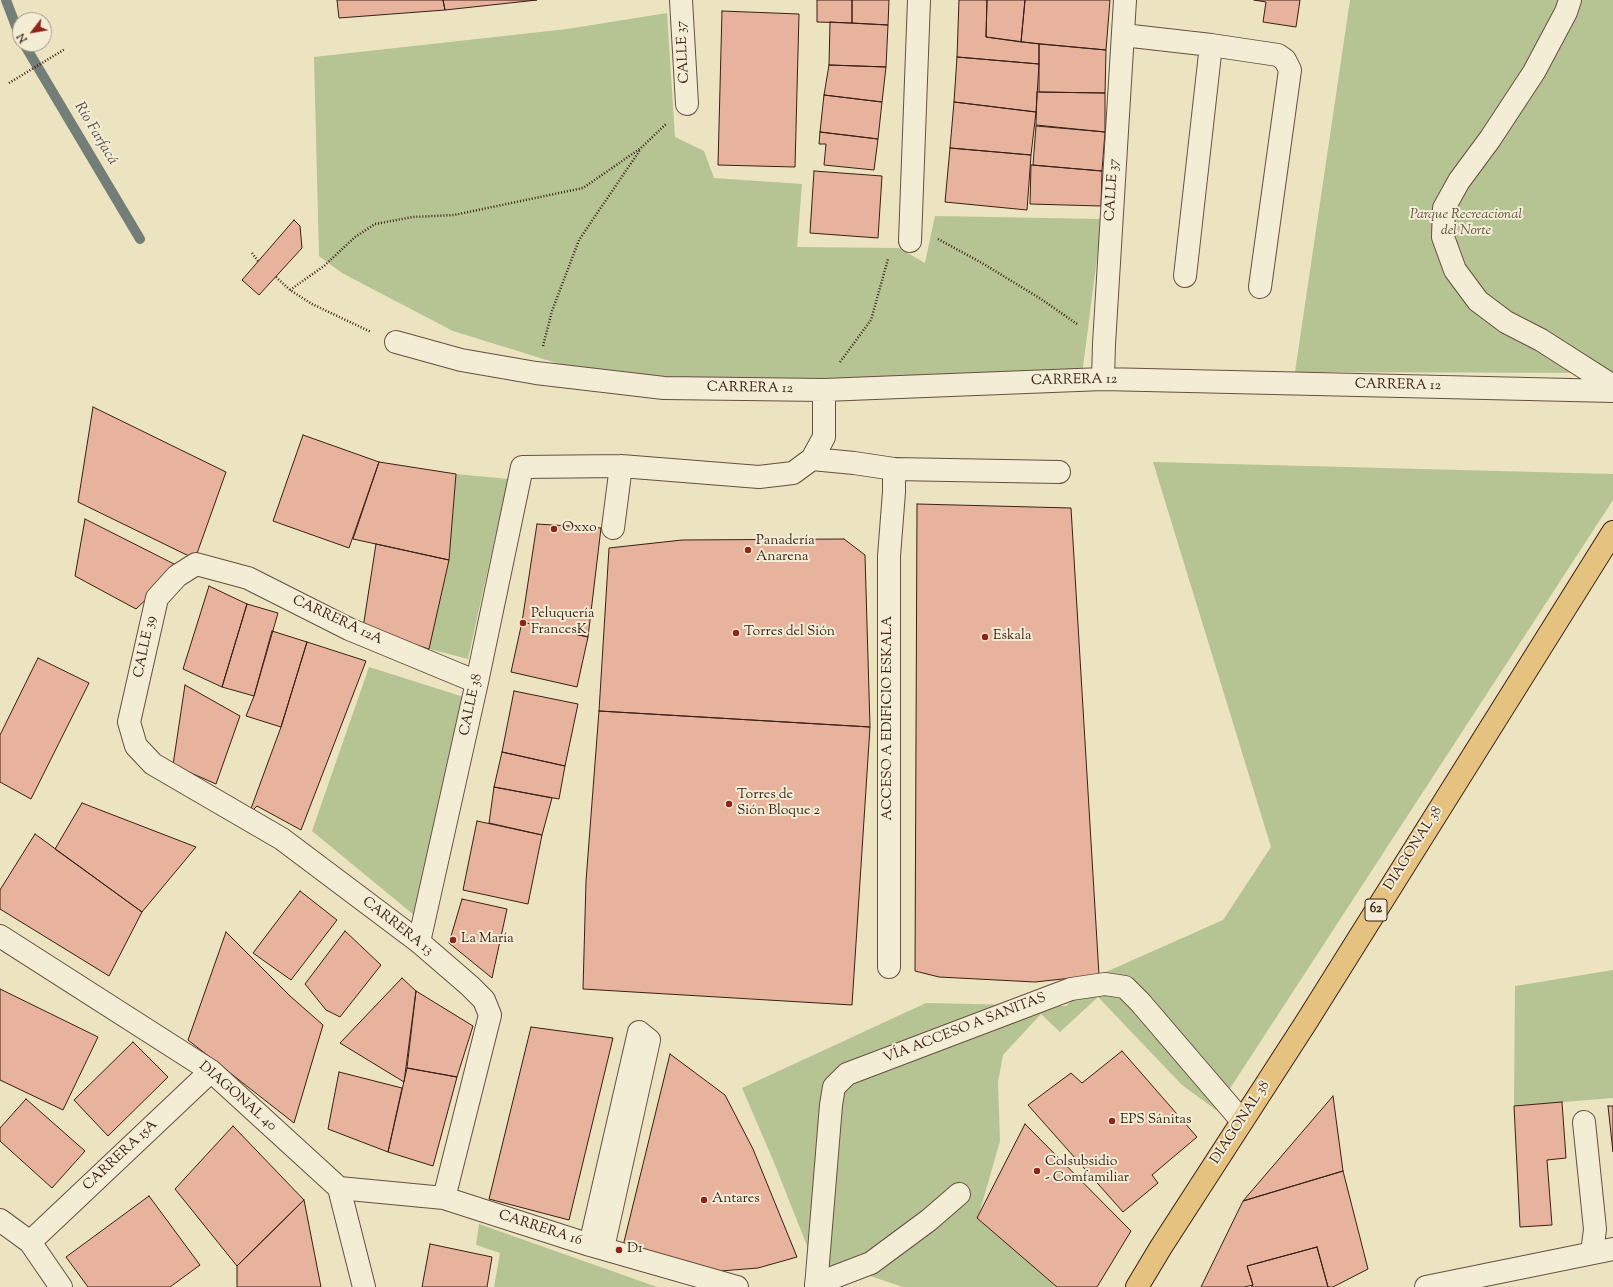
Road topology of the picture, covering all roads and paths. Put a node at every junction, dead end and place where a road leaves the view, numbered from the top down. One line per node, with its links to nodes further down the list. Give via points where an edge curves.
1 (681, 0): 9 (street, CALLE 37)
2 (919, 0): 11 (street)
3 (1125, 0): 5 (street, CALLE 37)
4 (1570, 0): 22 (street, via 1534,72 1490,140 1459,181 1444,208 1443,237 1454,270 1478,301 1506,322 1541,340)
5 (1123, 35): 6 (street); 19 (street, CALLE 37)
6 (1211, 45): 14 (street); 16 (street, via 1278,55 1285,60 1290,70)
7 (65, 50): 8 (path)
8 (9, 83)
9 (687, 104): 10 (path)
10 (641, 148): 17 (path, via 583,188 454,215 413,217 375,224); 20 (path, via 579,240 552,311)
11 (910, 233): 19 (path, via 982,263 1041,299); 24 (path, via 893,238 871,320 833,371)
12 (252, 253): 13 (path)
13 (258, 261)
14 (1185, 276)
15 (276, 277): 17 (path)
16 (1260, 287)
17 (290, 290): 18 (path, via 338,318)
18 (396, 342): 20 (street, CARRERA 12, via 461,360)
19 (1104, 344): 21 (street, CALLE 37)
20 (536, 373): 24 (street, CARRERA 12, via 664,388)
21 (1103, 379): 23 (street, CARRERA 12); 24 (street, CARRERA 12)
22 (1613, 386)
23 (1613, 391)
24 (824, 396): 25 (street, via 824,437)
25 (812, 459): 26 (street, via 793,473 759,477); 27 (street)
26 (621, 466): 29 (street); 32 (street, CALLE 38, via 522,467)
27 (894, 469): 28 (street); 36 (street, ACCESO A EDIFICIO ESKALA, via 889,556)
28 (1059, 472)
29 (613, 528)
30 (1613, 532): 38 (main road, DIAGONAL 38 / 62)
31 (196, 564): 32 (street, CARRERA 12A, via 248,578 349,628); 33 (street, CALLE 39, via 177,576 157,598 129,722)
32 (477, 682): 35 (street, CALLE 38)
33 (136, 746): 35 (street, CARRERA 13, via 153,764 282,839)
34 (0, 936): 37 (street, DIAGONAL 40)
35 (419, 942): 42 (street, CARRERA 13, via 484,1000 490,1015)
36 (890, 967)
37 (211, 1071): 40 (street, DIAGONAL 40); 44 (street, CARRERA 15A)
38 (1242, 1121): 46 (main road, DIAGONAL 38 / 62); 48 (street, VÍA ACCESO A SANITAS, via 1125,988 1105,984 1071,989 847,1074 834,1087 831,1105)
39 (1584, 1122): 47 (street, via 1595,1229)
40 (339, 1188): 42 (street, CARRERA 16); 50 (street)
41 (959, 1194): 48 (street, via 871,1263)
42 (444, 1198): 45 (street, CARRERA 16)
43 (0, 1220): 44 (street)
44 (30, 1242): 49 (street)
45 (596, 1247): 45 (street, via 639,1032 650,1040); 51 (street, CARRERA 16)
46 (1161, 1247): 52 (main road, DIAGONAL 38 / 62); 53 (main road)
47 (1603, 1251): 54 (street)
48 (816, 1286)
49 (61, 1287)
50 (364, 1287)
51 (737, 1287)
52 (1137, 1287)
53 (1154, 1287)
54 (1426, 1287)

